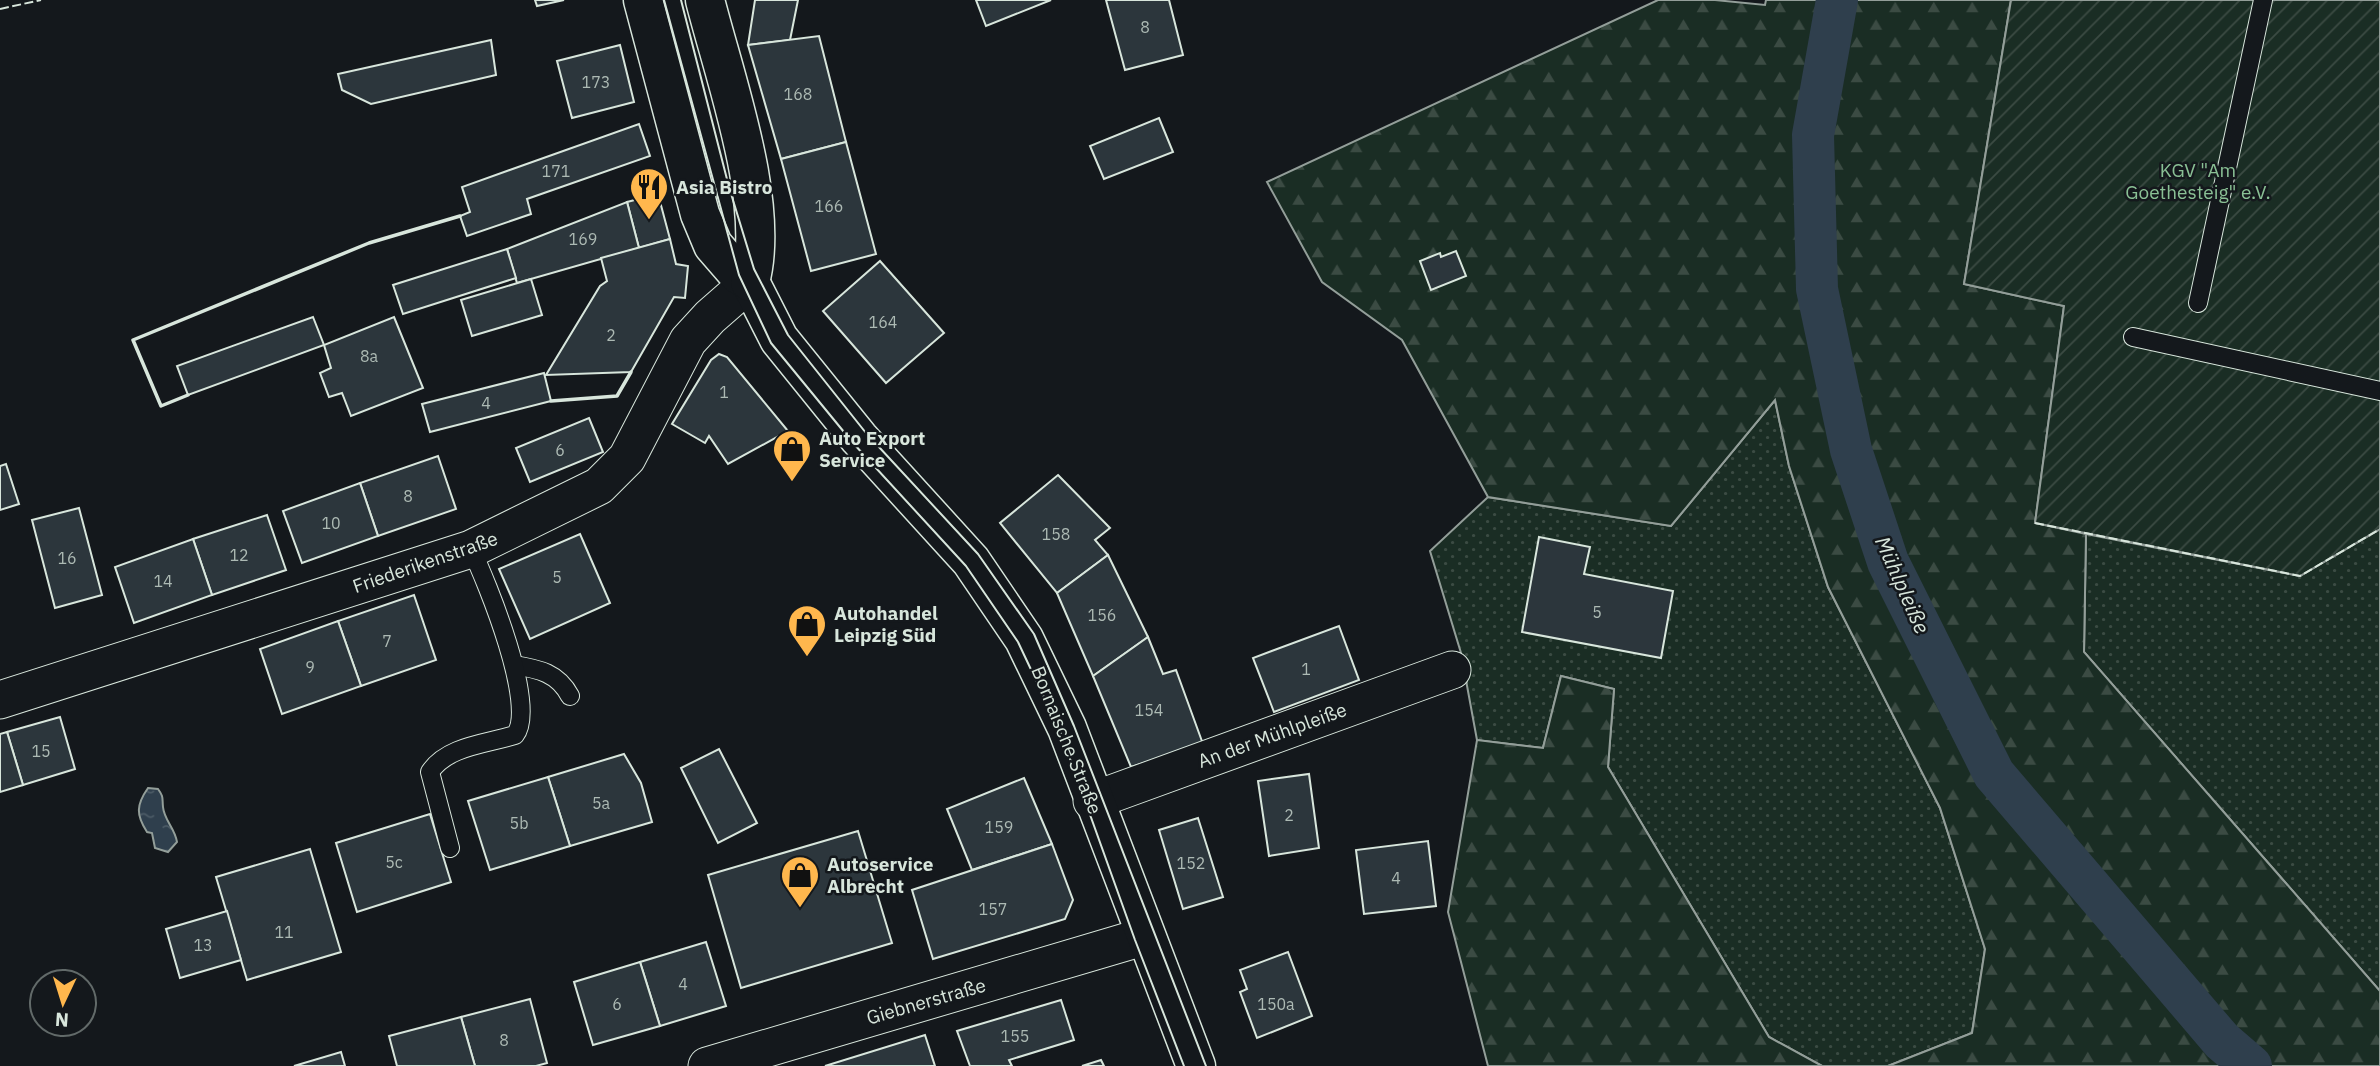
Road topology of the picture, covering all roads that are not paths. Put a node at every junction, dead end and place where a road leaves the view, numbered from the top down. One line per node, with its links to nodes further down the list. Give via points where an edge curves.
1 (643, 0): 4 (main road, Bornaische Straße, via 700,214 713,245 738,275)
2 (705, 0): 4 (main road, via 751,184 757,228)
3 (2263, 0): 5 (lane)
4 (750, 282): 8 (street, Friederikenstraße, via 688,341 627,458 599,486); 13 (main road, Bornaische Straße, via 779,339 859,438 971,561 1024,639 1067,729)
5 (2197, 303)
6 (2133, 337): 7 (lane)
7 (2380, 391)
8 (471, 549): 9 (lane); 12 (street, Friederikenstraße)
9 (514, 665): 11 (lane, via 545,670 564,684); 14 (lane, via 520,728 514,735 447,755 437,760 430,772)
10 (1452, 670): 13 (street, An der Mühlpleiße)
11 (570, 696)
12 (0, 700)
13 (1092, 801): 15 (main road, Bornaische Straße)
14 (450, 848)
15 (1146, 936): 16 (street, Giebnerstraße); 17 (main road, Bornaische Straße)
16 (707, 1066)
17 (1196, 1066)

